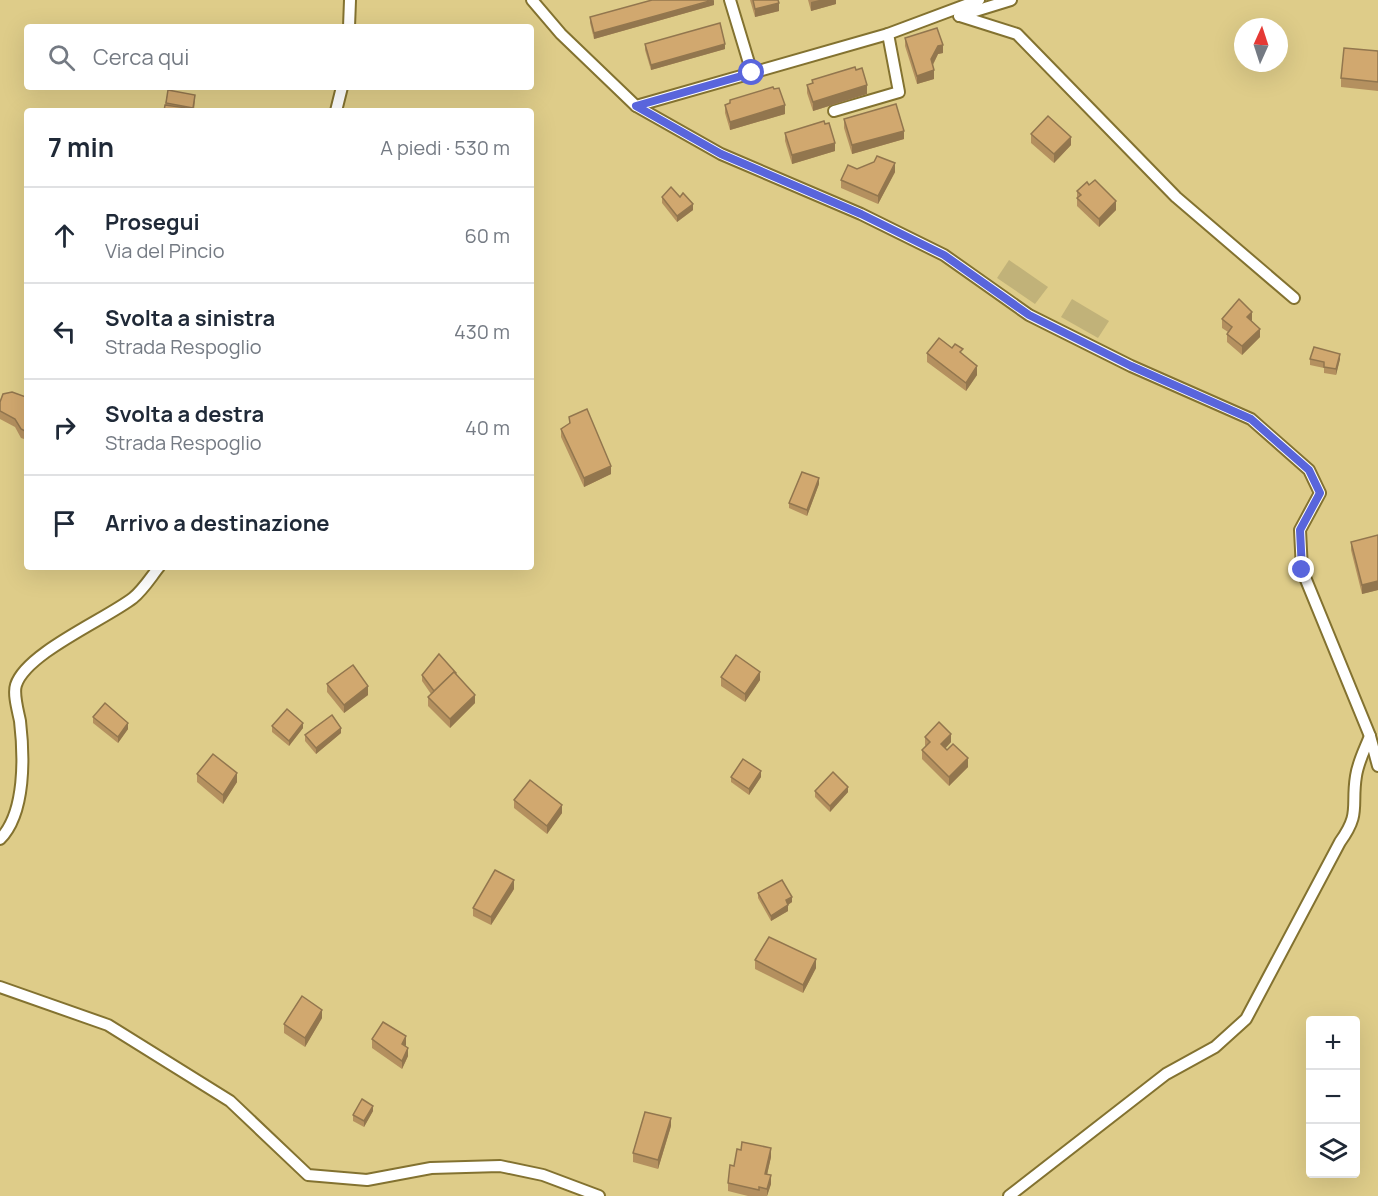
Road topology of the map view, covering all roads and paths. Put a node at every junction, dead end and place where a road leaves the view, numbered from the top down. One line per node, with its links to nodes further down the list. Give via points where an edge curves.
1 (350, 0): 7 (street)
2 (532, 0): 12 (street, via 561,34)
3 (730, 0): 10 (street)
4 (979, 0): 8 (street)
5 (1011, 0): 6 (street)
6 (960, 16): 8 (street); 15 (street, via 1017,34 1176,197)
7 (349, 24)
8 (915, 26): 9 (street)
9 (888, 34): 10 (street); 14 (street, via 899,92)
10 (752, 73): 12 (street)
11 (341, 90): 13 (street)
12 (636, 106): 17 (street, via 721,154 861,214 944,255 1029,315 1251,419 1309,470 1320,493 1300,530 1302,570)
13 (337, 108)
14 (834, 111)
15 (1294, 298)
16 (156, 570): 19 (street, via 134,597 65,639 23,671 15,686 25,759 18,800 7,832)
17 (1370, 736): 18 (street); 22 (street, via 1356,772 1352,826 1246,1019 1215,1047 1166,1074)
18 (1378, 766)
19 (0, 839)
20 (0, 987): 21 (street, via 108,1025 230,1101 308,1175 367,1180 431,1168 500,1166 543,1175)
21 (600, 1196)
22 (1009, 1196)

